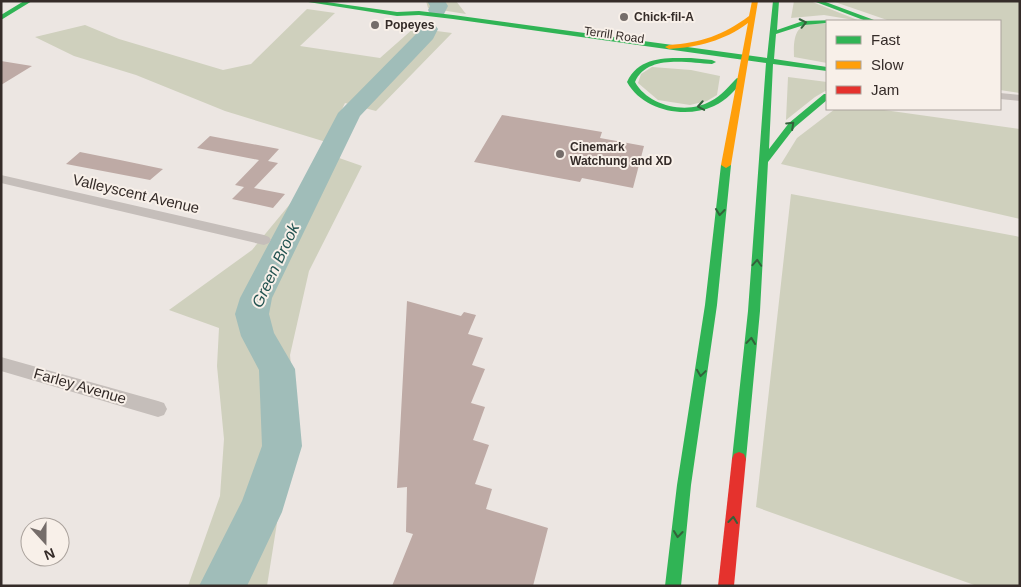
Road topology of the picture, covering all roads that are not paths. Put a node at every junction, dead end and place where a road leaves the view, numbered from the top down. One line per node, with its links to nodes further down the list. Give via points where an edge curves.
1 (29, 1): 7 (main road)
2 (305, 1): 9 (main road, Terrill Road)
3 (755, 1): 6 (main road)
4 (776, 1): 11 (main road)
5 (818, 1): 8 (main road)
6 (752, 17): 12 (main road, via 722,38 692,46); 14 (main road)
7 (1, 18)
8 (869, 20)
9 (452, 21): 12 (main road, Terrill Road); 13 (main road, Terrill Road)
10 (826, 21): 11 (main road, one-way to 10, via 812,21)
11 (773, 33): 15 (main road)
12 (669, 47): 14 (main road, Terrill Road)
13 (712, 62): 14 (main road, Terrill Road); 18 (main road, one-way to 13, via 714,103 702,108 668,106 651,101 639,95 630,80 635,71 648,63)
14 (744, 62): 15 (main road, Terrill Road); 18 (main road)
15 (769, 66): 16 (main road, Terrill Road); 17 (main road, Terrill Road); 22 (main road)
16 (826, 69)
17 (826, 77)
18 (740, 80): 27 (main road, one-way to 27, via 726,164 711,305)
19 (1001, 96): 21 (street)
20 (826, 97): 22 (main road, one-way to 20, via 785,131)
21 (1020, 98)
22 (764, 163): 28 (main road, one-way to 22, via 754,311)
23 (1, 180): 24 (street, Valleyscent Avenue)
24 (264, 240)
25 (1, 364): 26 (street, Farley Avenue)
26 (158, 409)
27 (672, 586)
28 (726, 586)

